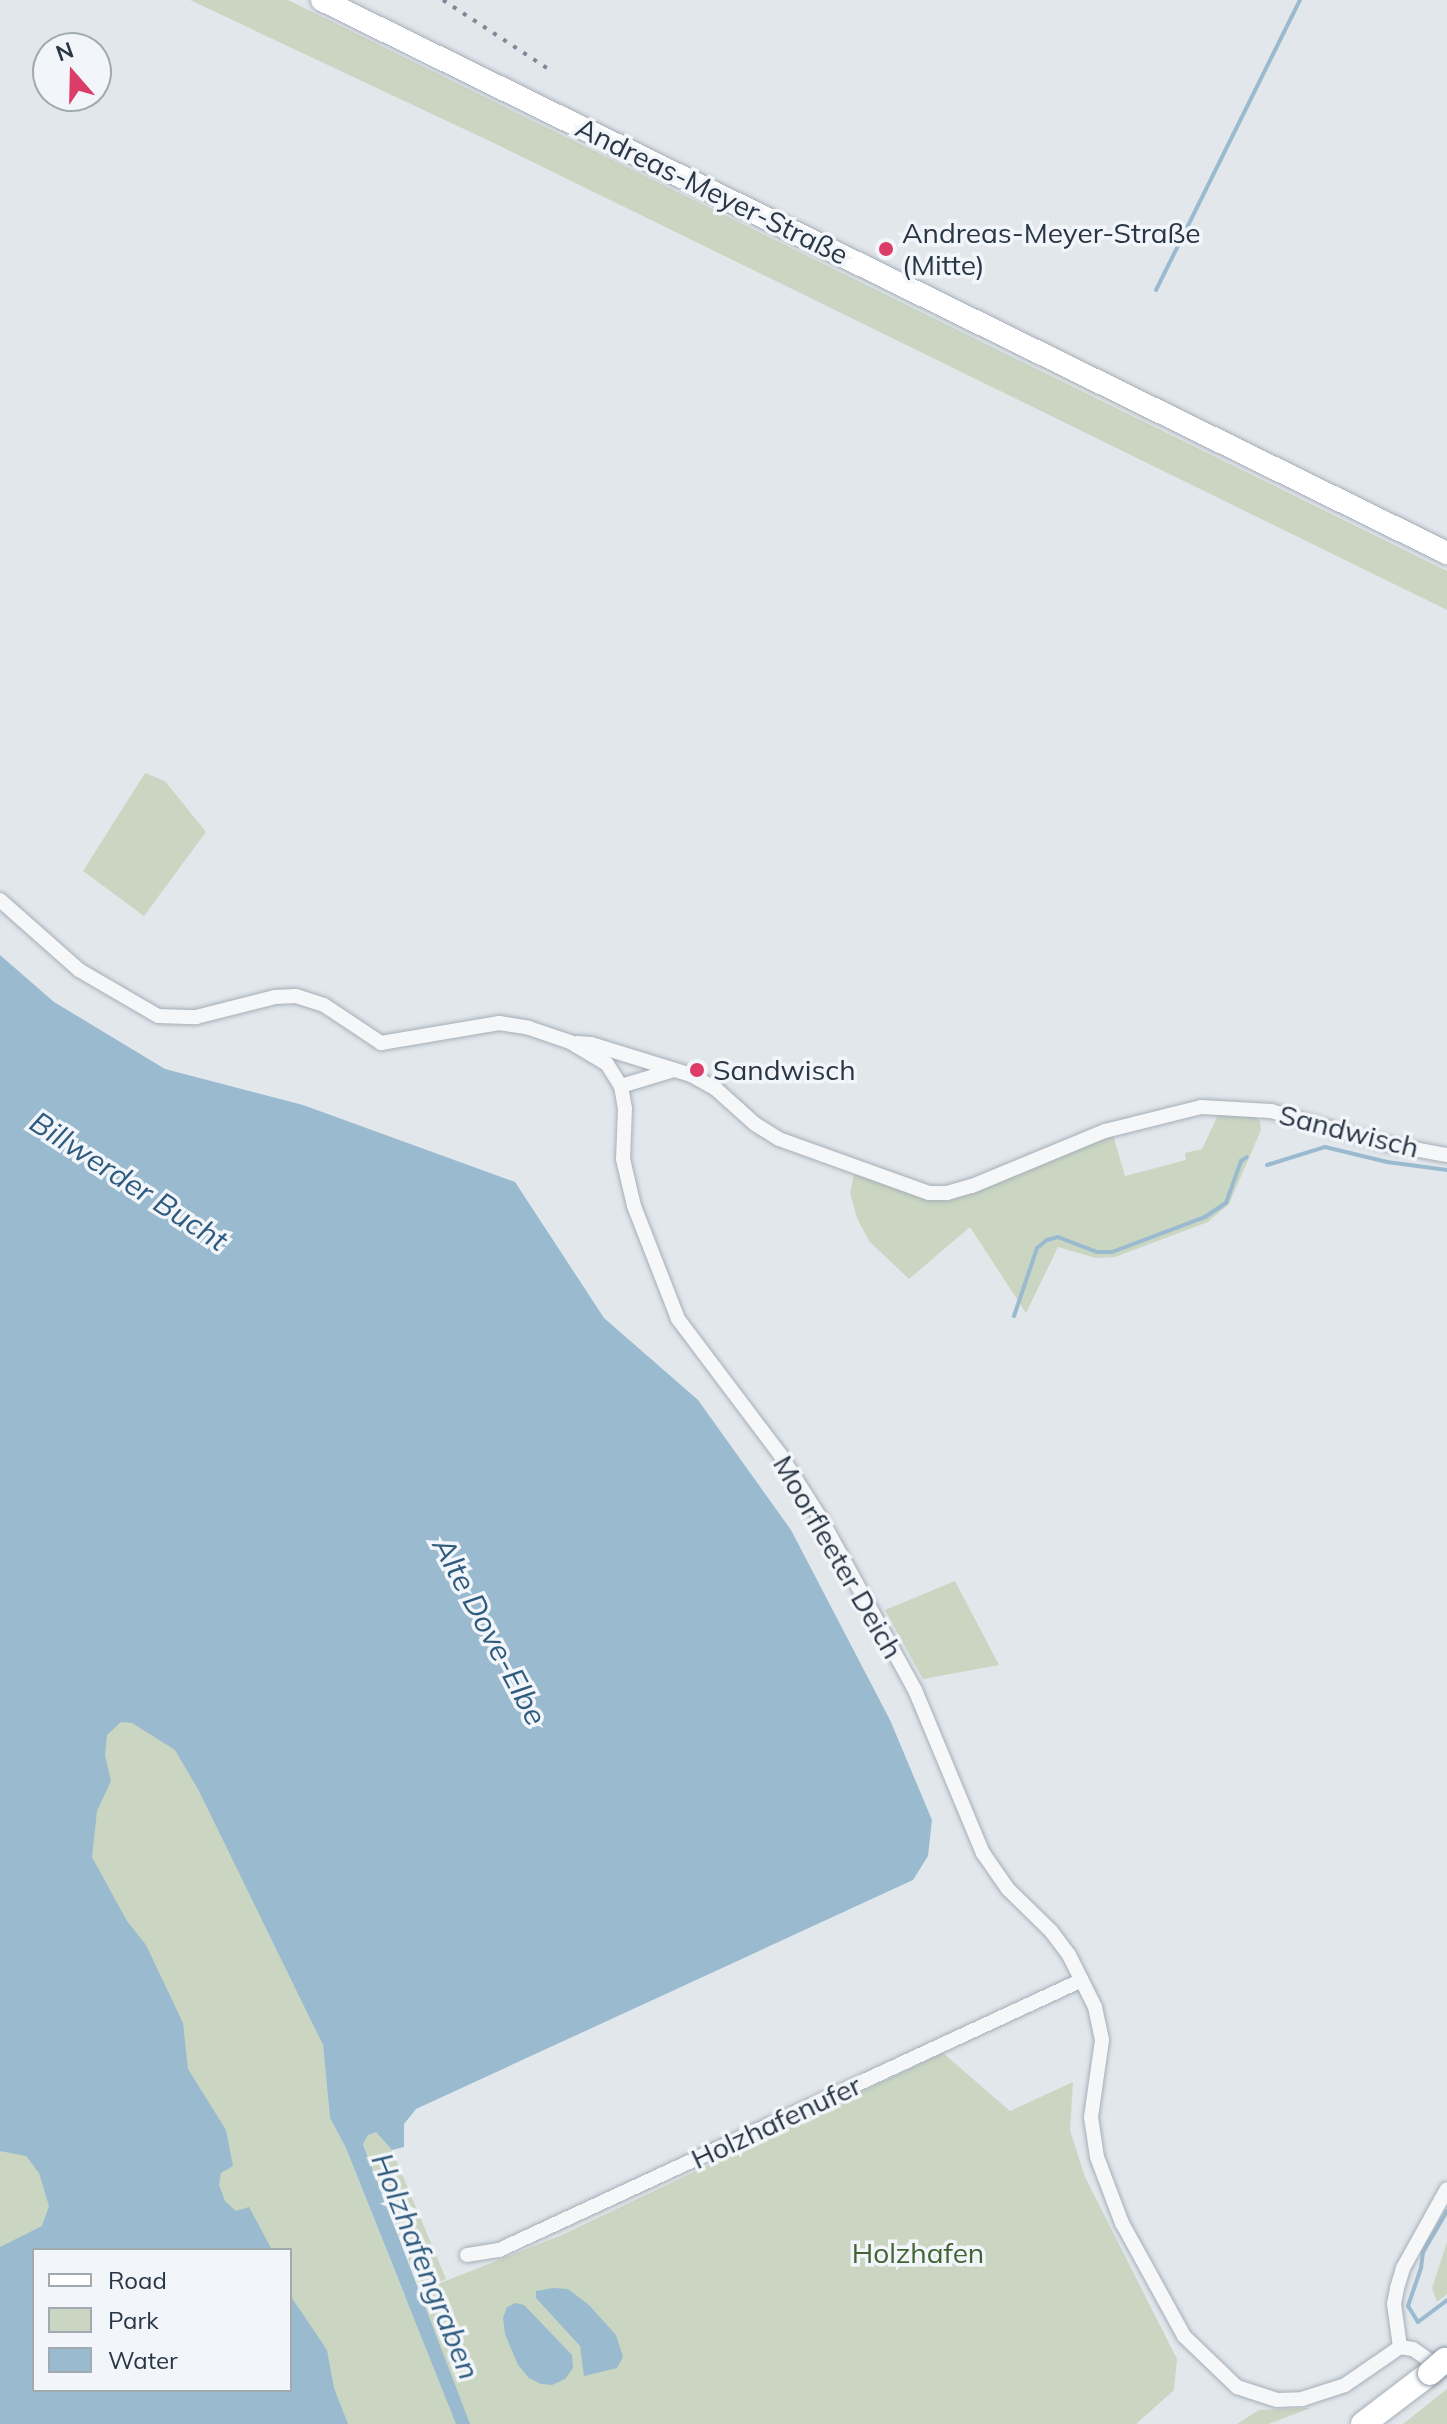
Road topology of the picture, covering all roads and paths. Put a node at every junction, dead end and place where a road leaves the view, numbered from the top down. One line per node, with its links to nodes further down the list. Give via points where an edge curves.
1 (322, 0): 2 (main road, Andreas-Meyer-Straße)
2 (1447, 553)
3 (0, 900): 4 (street, via 79,970 158,1016 196,1017 296,996 324,1005 381,1043 499,1023)
4 (570, 1042): 5 (street, Sandwisch); 6 (street, via 607,1064)
5 (675, 1070): 6 (street); 7 (street, Sandwisch, via 716,1089 779,1139 929,1193 972,1186 1105,1131 1201,1107 1271,1111 1382,1143)
6 (621, 1086): 8 (street, Moorfleeter Deich, via 626,1179 678,1319 779,1453 821,1519 915,1690 983,1853 1008,1889 1051,1931)
7 (1447, 1155)
8 (1082, 1980): 10 (street, Holzhafenufer, via 499,2250); 11 (street, Moorfleeter Deich, via 1102,2040 1091,2117 1097,2157 1122,2223 1184,2336 1237,2387 1277,2400 1302,2399 1345,2385)
9 (1447, 2189): 11 (street, via 1397,2288)
10 (467, 2255)
11 (1400, 2347): 12 (street)
12 (1442, 2366): 13 (highway)
13 (1363, 2424)

